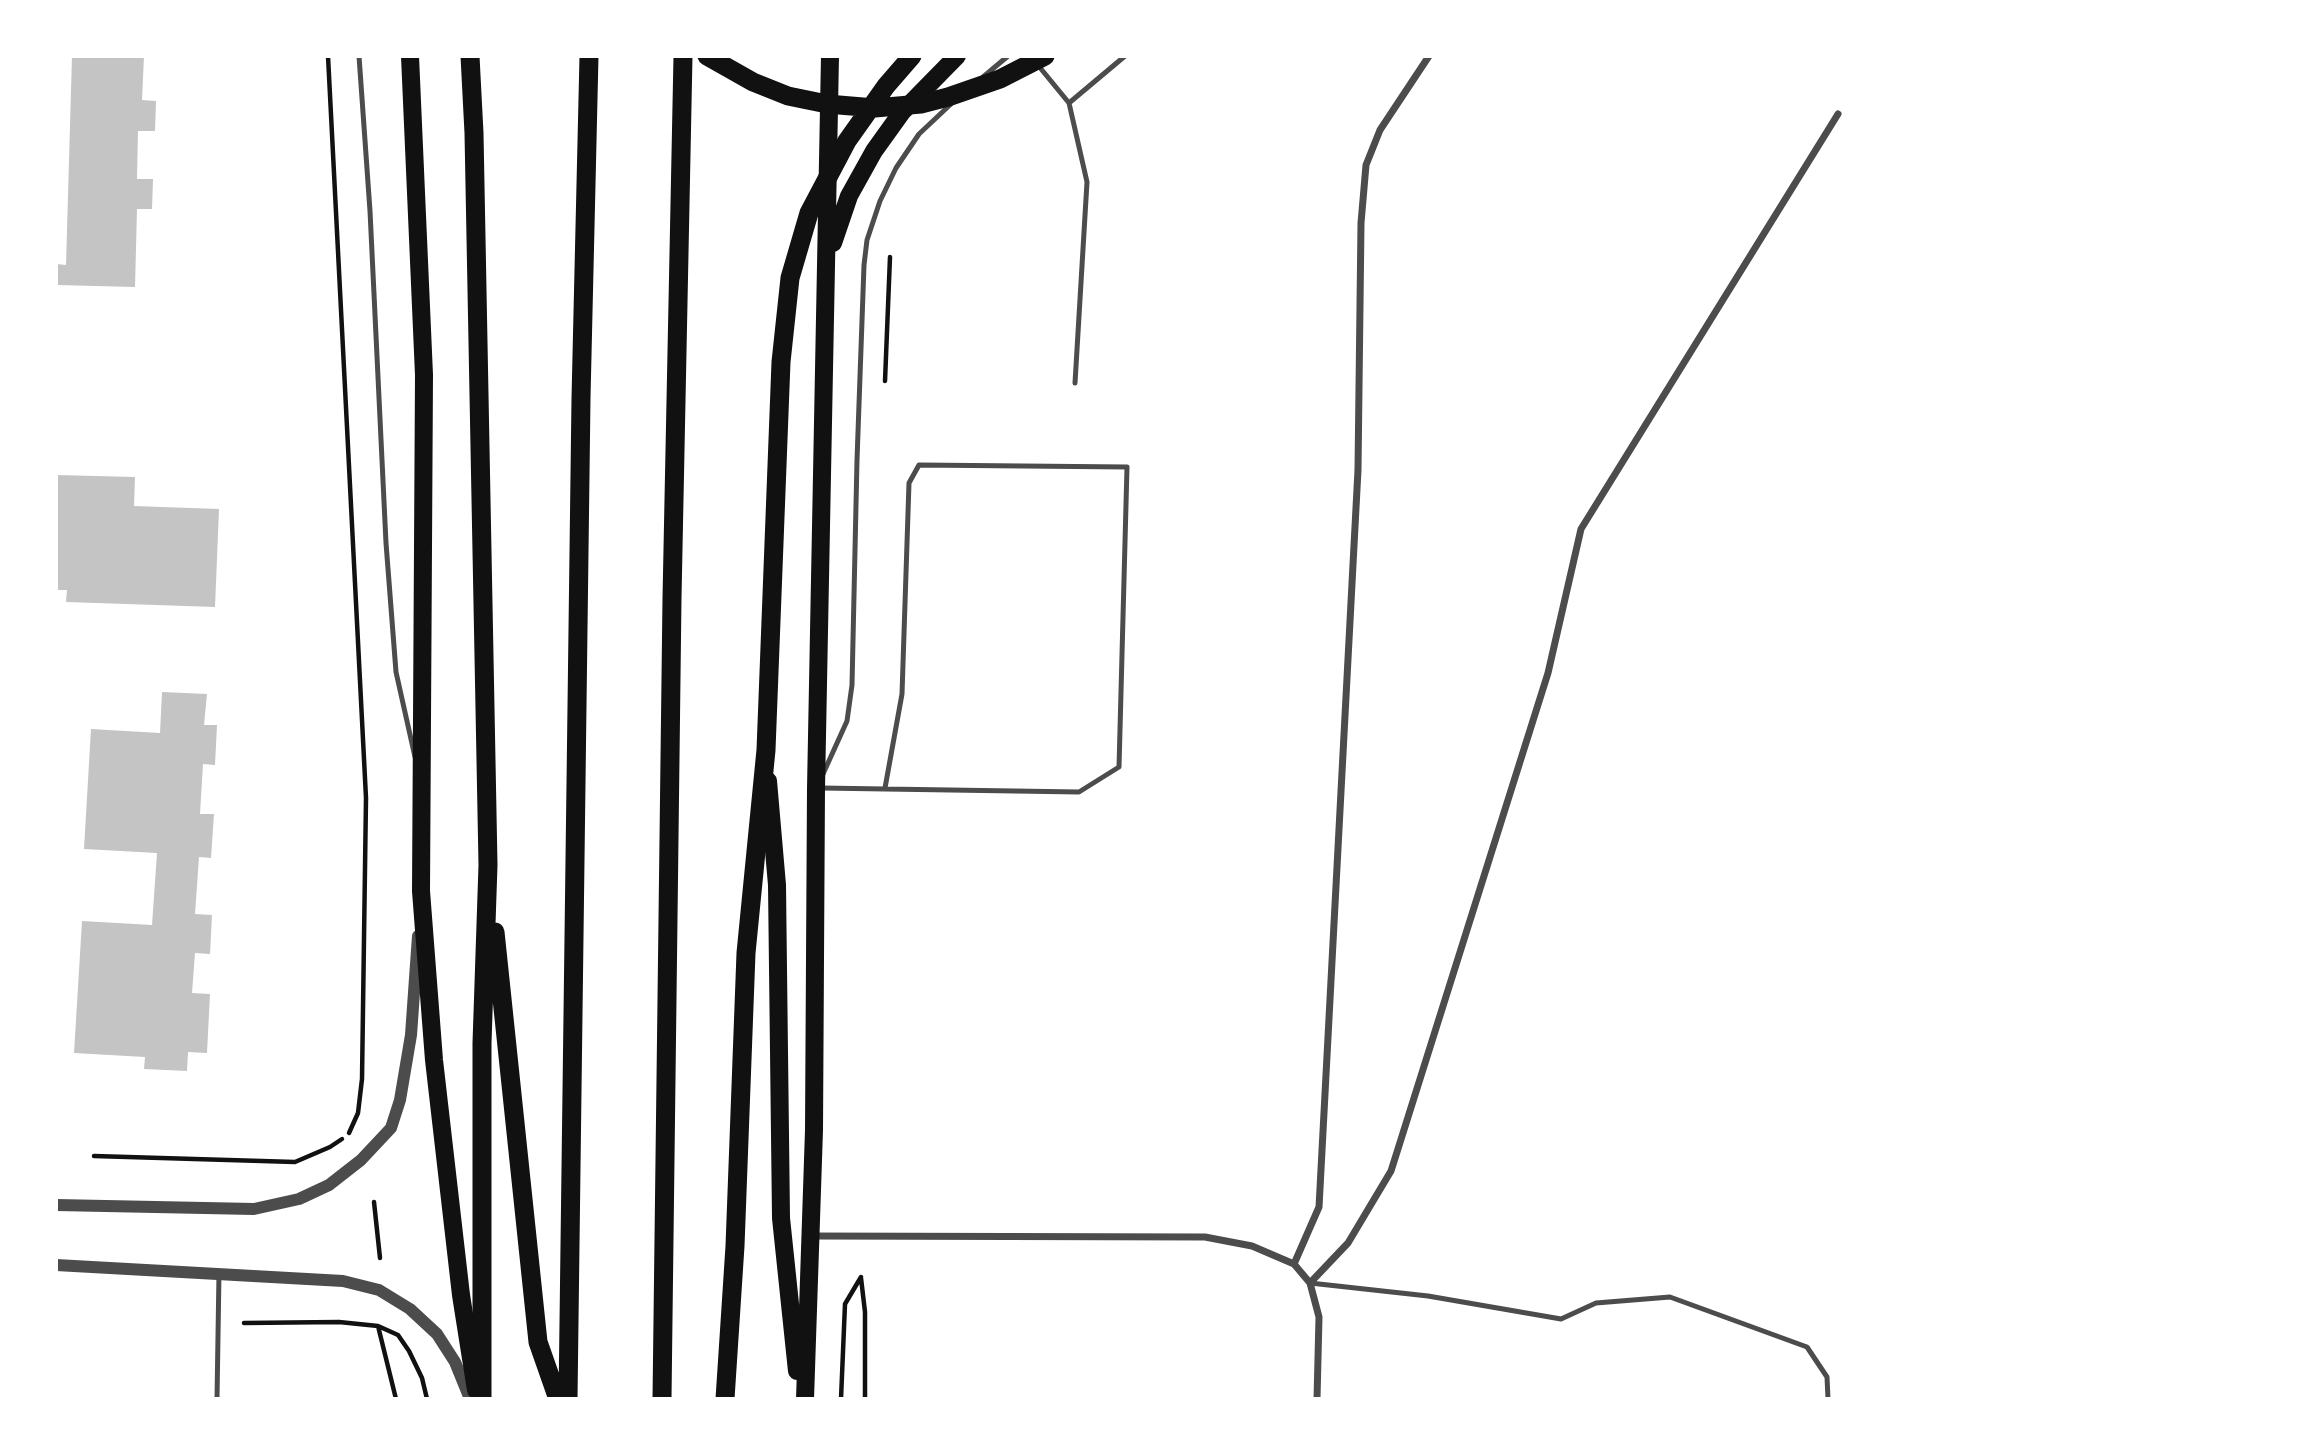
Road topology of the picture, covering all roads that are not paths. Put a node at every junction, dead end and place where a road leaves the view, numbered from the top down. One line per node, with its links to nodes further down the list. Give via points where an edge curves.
1 (359, 56): 24 (lane, via 396,672)
2 (410, 56): 24 (main road, via 424,375)
3 (470, 56): 25 (highway)
4 (589, 56): 37 (highway)
5 (683, 56): 16 (highway)
6 (696, 56): 16 (highway)
7 (707, 56): 12 (highway, via 788,96 875,108 948,97 1000,79)
8 (830, 56): 19 (main road)
9 (912, 56): 21 (highway, via 847,141 809,213 790,278 781,362)
10 (1008, 56): 22 (lane, via 919,134 887,185 870,229 864,265 850,705)
11 (1031, 56): 17 (lane)
12 (1045, 56)
13 (1125, 56): 17 (lane)
14 (1429, 56): 29 (street, via 1380,130 1366,165 1357,470 1320,1208)
15 (955, 57): 19 (main road, via 902,112 874,151 849,196)
16 (682, 92): 38 (highway)
17 (1069, 103): 20 (lane, via 1087,182)
18 (1838, 114): 32 (street, via 1581,529 1548,673 1391,1171 1348,1243)
19 (827, 262): 22 (main road)
20 (1075, 383)
21 (766, 750): 39 (highway, via 746,953); 40 (main road, via 777,885 781,1218)
22 (816, 788): 23 (lane); 28 (main road)
23 (885, 788): 23 (lane, via 1079,792 1119,767 1127,467 919,465 909,483 902,694)
24 (422, 791): 26 (main road)
25 (488, 865): 35 (highway); 36 (highway, via 538,1342)
26 (421, 891): 27 (street, via 411,1035 400,1100 391,1128 361,1160 329,1185 299,1199 254,1209); 35 (main road, via 434,1060 461,1295)
27 (56, 1205)
28 (810, 1236): 29 (street, via 1205,1237 1252,1246); 41 (main road)
29 (1294, 1264): 32 (street)
30 (56, 1265): 31 (street)
31 (219, 1273): 33 (lane); 34 (street, via 343,1281 379,1290 410,1309 437,1334)
32 (1310, 1283): 42 (street, via 1319,1317); 43 (lane, via 1428,1296 1561,1319 1596,1303 1670,1297 1807,1347 1827,1377)
33 (217, 1399)
34 (470, 1399)
35 (479, 1399)
36 (558, 1399)
37 (568, 1399)
38 (662, 1399)
39 (725, 1399)
40 (800, 1399)
41 (805, 1399)
42 (1317, 1399)
43 (1828, 1399)

